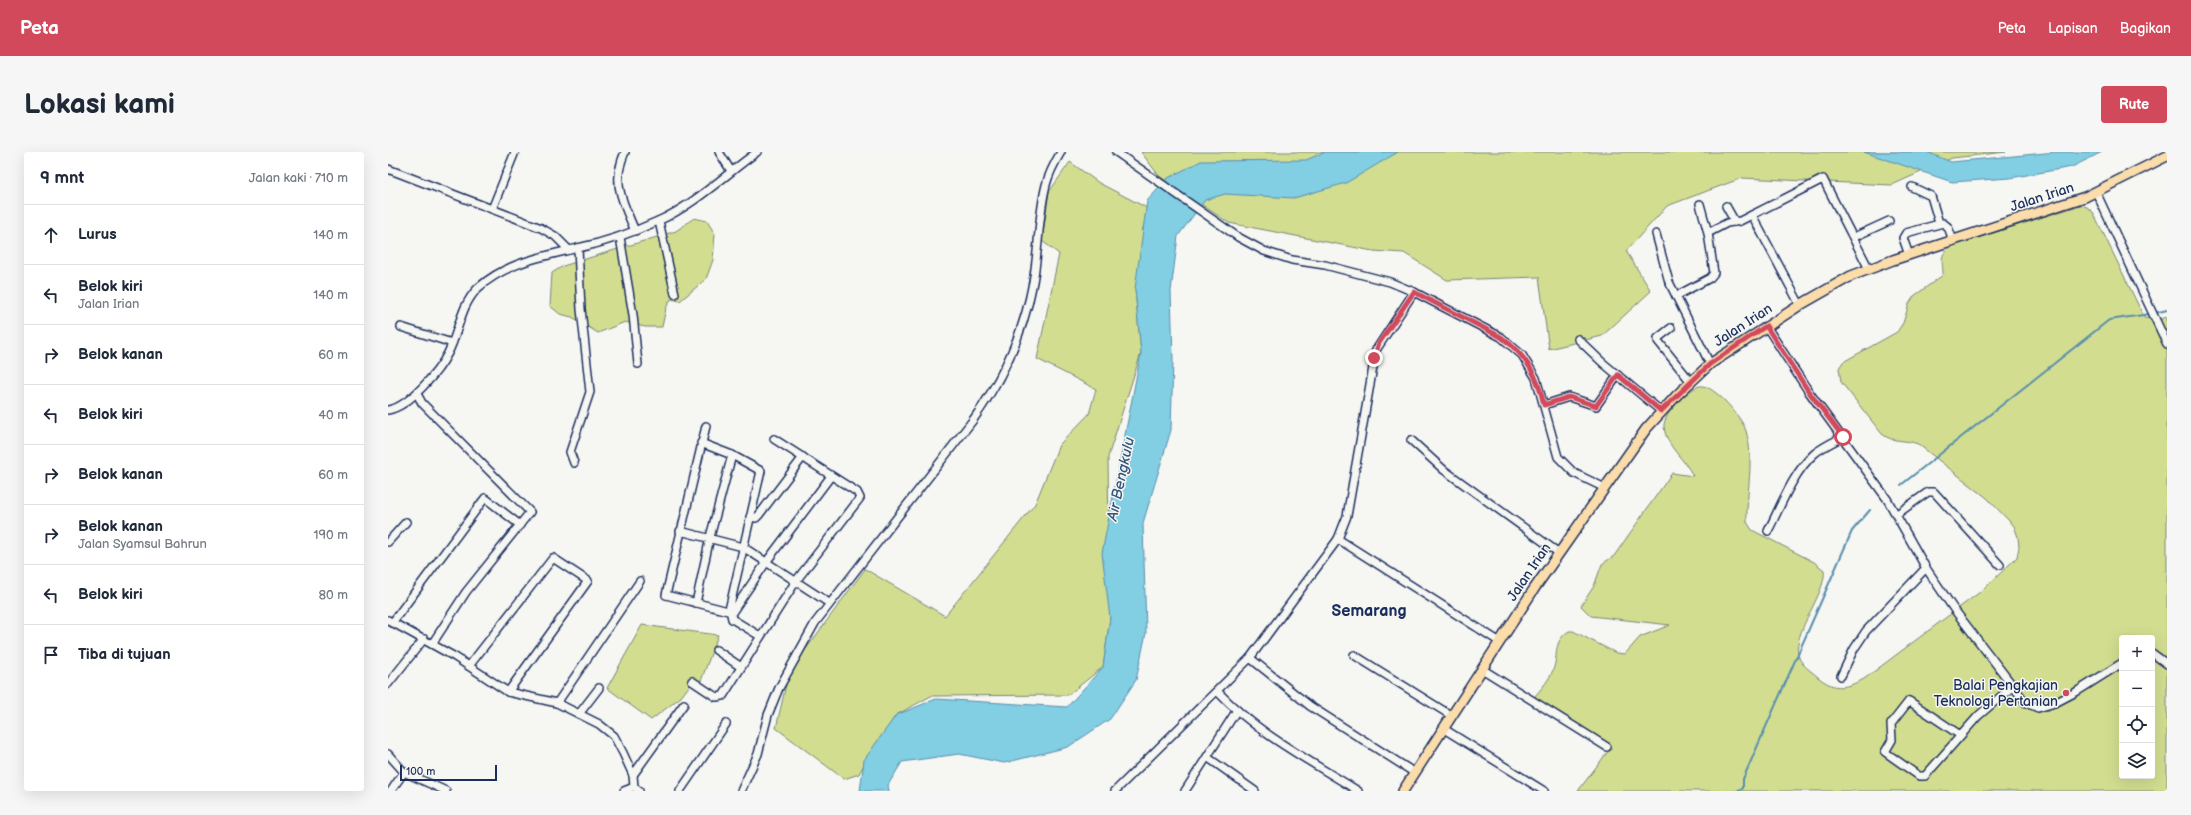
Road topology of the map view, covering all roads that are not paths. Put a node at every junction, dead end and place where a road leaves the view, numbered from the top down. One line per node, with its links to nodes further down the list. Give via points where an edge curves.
1 (515, 152): 14 (street)
2 (625, 152): 20 (street, via 617,174 618,188)
3 (719, 152): 9 (street)
4 (757, 152): 9 (street)
5 (1061, 152): 75 (street, via 1046,184 1030,299 1023,325 1000,379 989,399 961,437)
6 (1116, 152): 30 (street, via 1156,182 1238,236 1275,255 1366,275)
7 (2167, 156): 11 (main road, Jalan Irian)
8 (388, 169): 14 (street)
9 (731, 171): 16 (street, via 686,206)
10 (1912, 187): 19 (street, via 1931,196)
11 (2096, 192): 25 (main road, Jalan Irian); 39 (street)
12 (1700, 204): 21 (street)
13 (1726, 206): 18 (street)
14 (492, 209): 27 (street, via 541,228 555,236)
15 (1752, 215): 18 (street); 24 (street, via 1823,179); 33 (street)
16 (659, 221): 20 (street); 31 (street)
17 (1889, 221): 24 (street)
18 (1735, 222): 21 (street, via 1727,223)
19 (1939, 223): 25 (street, via 1947,225); 28 (street, via 1904,235)
20 (635, 231): 23 (street)
21 (1708, 233): 32 (street, via 1714,270 1712,275)
22 (1656, 234): 32 (street, via 1668,282)
23 (620, 237): 26 (street); 40 (street, via 634,314)
24 (1854, 237): 29 (street)
25 (1953, 240): 28 (main road, Jalan Irian)
26 (578, 248): 27 (street); 55 (street, via 581,309 590,392 570,452)
27 (569, 250): 38 (street, via 531,258 490,278 468,301)
28 (1909, 255): 29 (main road, Jalan Irian)
29 (1869, 269): 33 (main road, Jalan Irian)
30 (1414, 292): 45 (street, via 1514,346 1529,363); 65 (street, via 1376,350 1347,516)
31 (675, 294)
32 (1676, 296): 41 (street)
33 (1800, 305): 34 (main road, Jalan Irian)
34 (1766, 326): 41 (main road, Jalan Irian); 49 (street, via 1809,392)
35 (401, 327): 38 (street)
36 (1672, 328): 43 (street, via 1658,340)
37 (1578, 339): 42 (street)
38 (452, 343): 44 (street, via 444,360)
39 (2167, 344)
40 (638, 364)
41 (1710, 364): 43 (main road, Jalan Irian)
42 (1618, 375): 45 (street, via 1596,406 1569,397); 47 (street)
43 (1690, 382): 47 (main road, Jalan Irian)
44 (417, 394): 46 (street); 61 (street, via 530,512)
45 (1544, 405): 57 (street, via 1558,457 1574,473)
46 (388, 410)
47 (1661, 411): 57 (main road, Jalan Irian)
48 (706, 426): 52 (street)
49 (1843, 437): 58 (street); 63 (street, via 1809,459)
50 (774, 439): 54 (street)
51 (1411, 440): 68 (street, via 1444,470)
52 (701, 443): 53 (street); 62 (street)
53 (732, 455): 59 (street, via 761,471); 64 (street)
54 (803, 457): 56 (street); 59 (street, via 759,515 756,518)
55 (574, 463)
56 (831, 476): 69 (street); 73 (street, via 857,492 860,497)
57 (1605, 488): 68 (main road, Jalan Irian)
58 (1897, 514): 70 (street, via 1928,492 1934,492); 71 (street)
59 (750, 517): 67 (street)
60 (406, 522): 66 (street)
61 (520, 525): 77 (street, via 485,498); 81 (street, via 466,592)
62 (680, 531): 64 (street); 74 (street, via 666,595)
63 (1768, 531)
64 (710, 537): 67 (street); 74 (street)
65 (1338, 539): 80 (street); 85 (street)
66 (388, 542)
67 (743, 547): 69 (street); 76 (street)
68 (1559, 552): 80 (main road, Jalan Irian)
69 (767, 561): 73 (street); 76 (street)
70 (2000, 564)
71 (1926, 568): 91 (street, via 1866,631); 94 (street)
72 (640, 581): 98 (street)
73 (796, 581): 75 (street); 78 (street)
74 (696, 603): 76 (street)
75 (829, 603): 117 (street, via 791,662 768,714 758,754)
76 (730, 611): 78 (street, via 732,619)
77 (390, 622): 79 (street)
78 (760, 636): 89 (street)
79 (424, 639): 81 (street); 93 (street)
80 (1500, 642): 90 (main road, Jalan Irian)
81 (432, 644): 88 (street)
82 (716, 650): 89 (street)
83 (1354, 655): 102 (street)
84 (2155, 655): 86 (street)
85 (1250, 658): 97 (street); 110 (street, via 1310,706)
86 (2167, 664)
87 (2119, 665): 94 (street, via 2076,692 2042,707 2026,703)
88 (469, 666): 96 (street); 96 (street, via 553,558 588,581)
89 (742, 667): 92 (street, via 720,698)
90 (1482, 669): 102 (main road, Jalan Irian); 106 (street)
91 (1841, 676)
92 (692, 681)
93 (388, 684)
94 (2013, 686): 105 (street)
95 (599, 688): 101 (street)
96 (508, 692): 98 (street)
97 (1218, 692): 100 (street); 118 (street)
98 (557, 704): 101 (street)
99 (684, 704): 111 (street)
100 (1237, 710): 108 (street); 121 (street, via 1285,747)
101 (579, 714): 111 (street, via 599,724 614,736)
102 (1452, 716): 104 (main road, Jalan Irian)
103 (726, 724): 116 (street)
104 (1444, 729): 110 (main road, Jalan Irian); 123 (street)
105 (1960, 735): 105 (street, via 1909,701 1891,724 1892,740 1884,752 1923,777)
106 (1607, 747)
107 (388, 754): 109 (street)
108 (1207, 757): 119 (street); 120 (street)
109 (404, 772): 113 (street); 114 (street)
110 (1415, 773): 122 (main road, Jalan Irian)
111 (633, 775): 112 (street)
112 (636, 789): 115 (street)
113 (442, 790)
114 (391, 791)
115 (624, 791)
116 (680, 791)
117 (741, 791)
118 (1115, 791)
119 (1185, 791)
120 (1255, 791)
121 (1358, 791)
122 (1403, 791)
123 (1544, 791)

